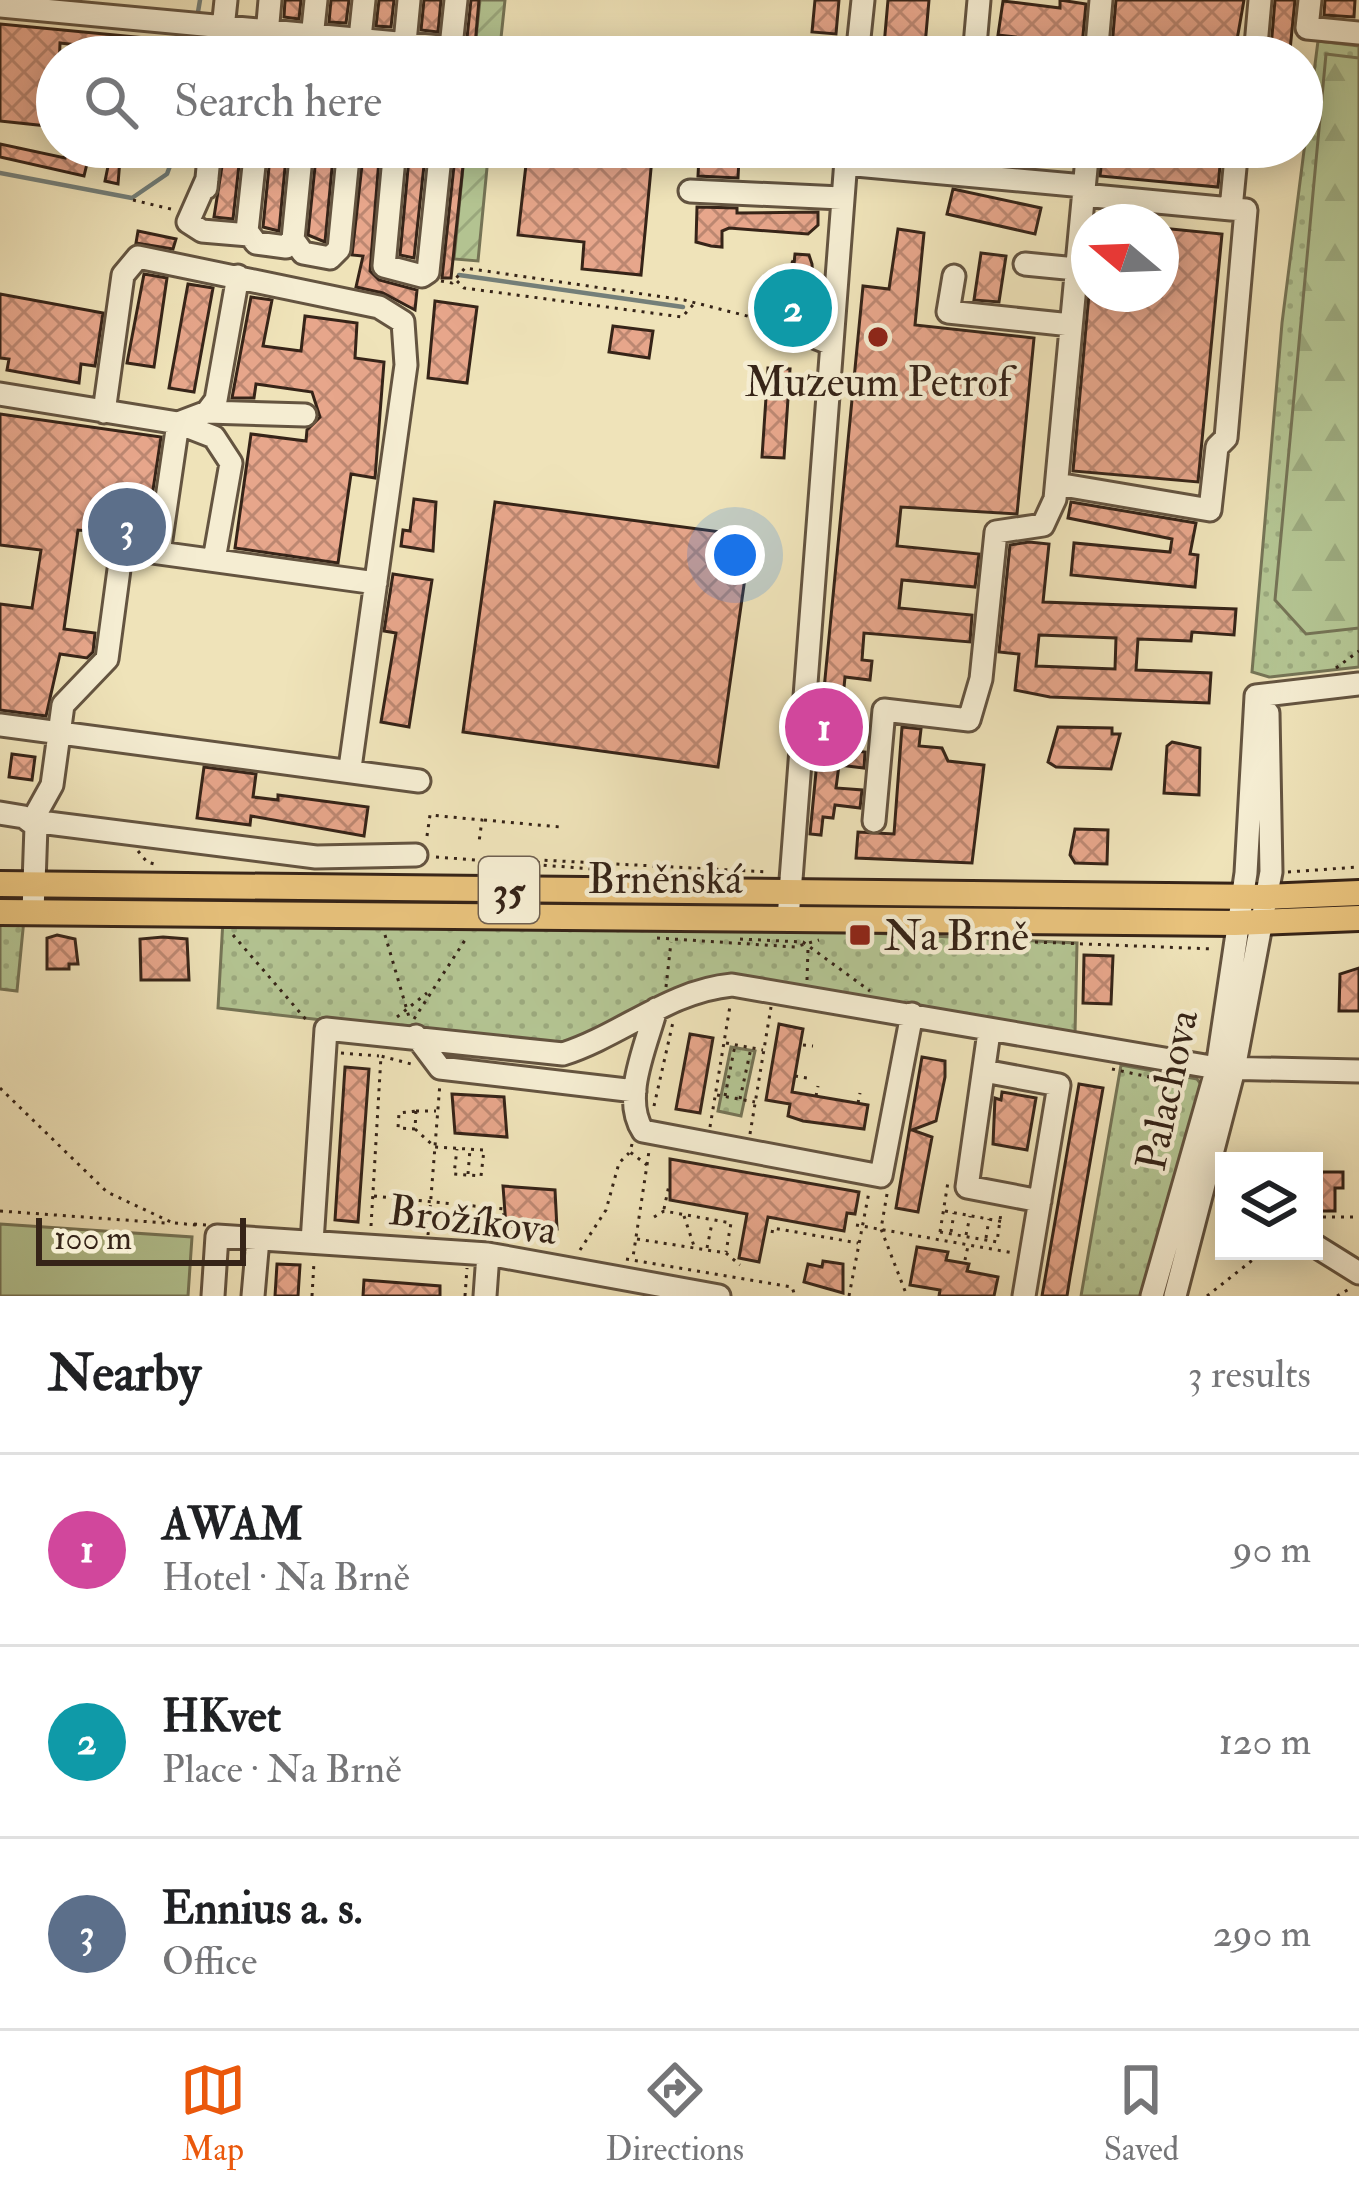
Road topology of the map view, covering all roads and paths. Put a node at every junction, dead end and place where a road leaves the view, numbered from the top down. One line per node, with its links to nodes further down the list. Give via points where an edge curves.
1 (226, 0): 13 (street)
2 (270, 0): 14 (street)
3 (316, 0): 19 (street)
4 (364, 0): 20 (street)
5 (409, 0): 21 (street)
6 (456, 0): 22 (street)
7 (863, 0): 23 (street)
8 (979, 0): 24 (street)
9 (1101, 0): 25 (street)
10 (1260, 0): 26 (street)
11 (1310, 0): 15 (street, via 1307,28)
12 (0, 6): 13 (street)
13 (206, 25): 14 (street); 16 (street)
14 (267, 31): 17 (street); 18 (street)
15 (1359, 33)
16 (211, 36)
17 (267, 36)
18 (282, 36)
19 (312, 36)
20 (360, 36)
21 (405, 36)
22 (452, 36)
23 (859, 36)
24 (976, 36)
25 (1098, 36)
26 (1257, 36)
27 (208, 168): 45 (street)
28 (254, 168): 46 (street)
29 (300, 168): 47 (street)
30 (346, 168): 47 (street, via 335,255 309,256)
31 (393, 168): 32 (street, via 385,266 422,276)
32 (439, 168)
33 (845, 168): 41 (street)
34 (921, 168): 38 (street)
35 (963, 168): 38 (street)
36 (1086, 168): 39 (street)
37 (1236, 168): 44 (street)
38 (962, 175): 39 (street)
39 (1084, 190): 43 (street); 44 (street)
40 (691, 191): 41 (street)
41 (842, 198): 59 (street)
42 (133, 200): 45 (path)
43 (1083, 204)
44 (1231, 209): 65 (street, via 1246,210 1226,438 1217,447 1210,510)
45 (195, 222): 46 (street)
46 (249, 235): 47 (street, via 270,246)
47 (293, 239)
48 (794, 259): 53 (path)
49 (1025, 264): 50 (street)
50 (1071, 269)
51 (238, 276): 61 (street, via 148,256 130,262); 62 (street, via 218,395); 68 (street, via 379,307 403,322 406,365)
52 (954, 276): 57 (street, via 948,312)
53 (779, 287)
54 (694, 303): 54 (path, via 682,317 464,288 456,278 466,268); 56 (path)
55 (1072, 312): 57 (street)
56 (767, 321)
57 (1071, 326): 65 (street)
58 (804, 334): 59 (street)
59 (829, 343): 93 (street)
60 (0, 394): 61 (street)
61 (104, 412): 64 (street)
62 (207, 412): 63 (street, via 281,404); 64 (street)
63 (305, 415)
64 (178, 422): 66 (street); 67 (street, via 214,437 231,463)
65 (1057, 484): 80 (street, via 1043,525 996,532 981,679 969,720 884,710)
66 (159, 553): 67 (street); 74 (street, via 111,546 107,659 66,700)
67 (214, 560): 68 (street)
68 (376, 583): 75 (street)
69 (1359, 651): 70 (path)
70 (1339, 666)
71 (1359, 684): 72 (street)
72 (1267, 694): 91 (street); 91 (street, via 1256,696)
73 (0, 724): 74 (street)
74 (59, 732): 75 (street); 79 (street, via 48,799)
75 (350, 768): 76 (street)
76 (419, 782)
77 (0, 813): 79 (street)
78 (482, 820): 81 (path); 82 (path); 83 (path, via 430,815)
79 (32, 821): 83 (street, via 316,857); 84 (street)
80 (874, 821)
81 (560, 827)
82 (479, 842)
83 (421, 845): 87 (path)
84 (39, 850): 89 (street); 90 (street, via 55,872)
85 (570, 862): 93 (path)
86 (1359, 867): 91 (path)
87 (626, 871)
88 (0, 884): 89 (main road, Brněnská / 35)
89 (35, 885): 90 (main road, Brněnská / 35); 95 (street)
90 (124, 885): 93 (main road, Brněnská / 35)
91 (1259, 889): 92 (main road, 35); 93 (main road, Brněnská / 35); 97 (street, Palachova)
92 (1359, 893)
93 (790, 895): 95 (main road, Brněnská / 35); 97 (main road, Brněnská / 35)
94 (0, 912): 95 (main road, Brněnská / 35)
95 (33, 912)
96 (1359, 918): 97 (main road, 35)
97 (1246, 923): 123 (street, Palachova)
98 (229, 929): 112 (path)
99 (384, 931): 110 (path)
100 (471, 933): 105 (path)
101 (645, 935): 103 (path)
102 (704, 937): 104 (path)
103 (671, 938): 104 (path); 109 (path)
104 (806, 944): 107 (path); 111 (path)
105 (431, 990): 110 (path); 110 (path, via 411,1023)
106 (732, 995): 116 (path)
107 (806, 996): 109 (street, via 731,985 697,988); 111 (street)
108 (772, 1001): 121 (path)
109 (661, 1007): 115 (street, via 563,1054); 133 (street); 140 (path, via 678,1009)
110 (406, 1010): 114 (path)
111 (904, 1013): 113 (street); 154 (street)
112 (320, 1029): 114 (street); 189 (street)
113 (989, 1031): 123 (street); 125 (street)
114 (377, 1033): 115 (street)
115 (416, 1036): 133 (street, via 440,1068)
116 (724, 1043): 117 (path); 135 (path)
117 (735, 1045): 120 (path); 136 (path)
118 (803, 1045): 119 (path)
119 (813, 1046)
120 (751, 1048): 121 (path); 138 (path)
121 (764, 1050): 139 (path)
122 (1104, 1067): 132 (path)
123 (1226, 1068): 126 (street); 151 (street, Palachova); 212 (street, Palachova)
124 (424, 1070): 159 (path, via 381,1056)
125 (984, 1071): 157 (street); 160 (street, via 1059,1085)
126 (1359, 1071)
127 (795, 1076): 128 (path)
128 (807, 1078)
129 (441, 1079): 142 (path)
130 (818, 1086): 137 (path)
131 (0, 1088): 174 (path, via 107,1192)
132 (1197, 1088)
133 (635, 1090): 144 (street)
134 (860, 1093): 141 (path)
135 (716, 1095): 136 (path); 146 (path)
136 (725, 1096): 138 (path)
137 (816, 1096)
138 (740, 1099): 139 (path)
139 (755, 1102): 152 (path)
140 (655, 1103): 144 (path); 144 (path, via 643,1101)
141 (858, 1103)
142 (438, 1111): 143 (path); 147 (path)
143 (416, 1112): 145 (path); 145 (path, via 399,1113 398,1128)
144 (645, 1128): 146 (street); 150 (path)
145 (415, 1129): 147 (path)
146 (707, 1146): 152 (street)
147 (435, 1147): 148 (path); 161 (path)
148 (457, 1149): 149 (path); 153 (path, via 454,1174)
149 (470, 1149): 153 (path); 153 (path, via 484,1150 481,1176)
150 (630, 1151): 182 (path, via 647,1166); 197 (path)
151 (1218, 1152)
152 (747, 1153): 154 (street)
153 (468, 1176)
154 (877, 1176): 175 (path); 176 (path, via 891,1178)
155 (1215, 1179): 213 (street, Palachova)
156 (669, 1185): 163 (path)
157 (968, 1185): 158 (street); 164 (path, via 948,1182)
158 (1004, 1194): 160 (street); 173 (path)
159 (373, 1196): 161 (path); 188 (path)
160 (1040, 1201): 196 (street)
161 (430, 1202): 191 (path); 195 (path, via 504,1209)
162 (0, 1211): 174 (path)
163 (664, 1211): 168 (path); 172 (path)
164 (943, 1211): 165 (path); 177 (path)
165 (954, 1213): 167 (path); 179 (path)
166 (684, 1215): 190 (path)
167 (970, 1216): 171 (path); 181 (path)
168 (654, 1217)
169 (1323, 1217): 170 (path)
170 (1359, 1217)
171 (989, 1219): 173 (path); 185 (path)
172 (713, 1220): 192 (path); 194 (path, via 730,1223)
173 (1002, 1221): 185 (path, via 997,1242)
174 (173, 1223): 180 (path)
175 (859, 1226): 176 (path); 186 (path)
176 (880, 1229): 184 (path); 210 (path)
177 (940, 1232): 179 (path); 184 (path)
178 (772, 1233): 186 (path)
179 (950, 1234): 181 (path)
180 (218, 1236): 183 (street, Brožíkova); 204 (street)
181 (966, 1237): 185 (path)
182 (636, 1238): 190 (path); 198 (path)
183 (258, 1239): 189 (street, Brožíkova); 205 (street)
184 (938, 1239): 187 (path)
185 (986, 1240)
186 (858, 1243): 209 (path)
187 (968, 1245): 196 (path); 199 (path)
188 (370, 1246): 189 (street, Brožíkova); 191 (street, Brožíkova)
189 (313, 1248): 206 (path)
190 (694, 1248): 192 (path)
191 (427, 1250): 195 (street, Brožíkova)
192 (707, 1250): 194 (path)
193 (1323, 1251): 202 (street)
194 (726, 1253): 201 (path)
195 (494, 1255): 207 (street); 208 (street, Brožíkova)
196 (1031, 1256): 211 (street)
197 (575, 1259)
198 (632, 1260)
199 (965, 1260)
200 (1253, 1260): 214 (path)
201 (740, 1265)
202 (1359, 1274)
203 (1359, 1287): 215 (path)
204 (213, 1296)
205 (253, 1296)
206 (312, 1296)
207 (485, 1296)
208 (719, 1296)
209 (849, 1296)
210 (908, 1296)
211 (1024, 1296)
212 (1152, 1296)
213 (1174, 1296)
214 (1207, 1296)
215 (1336, 1296)

